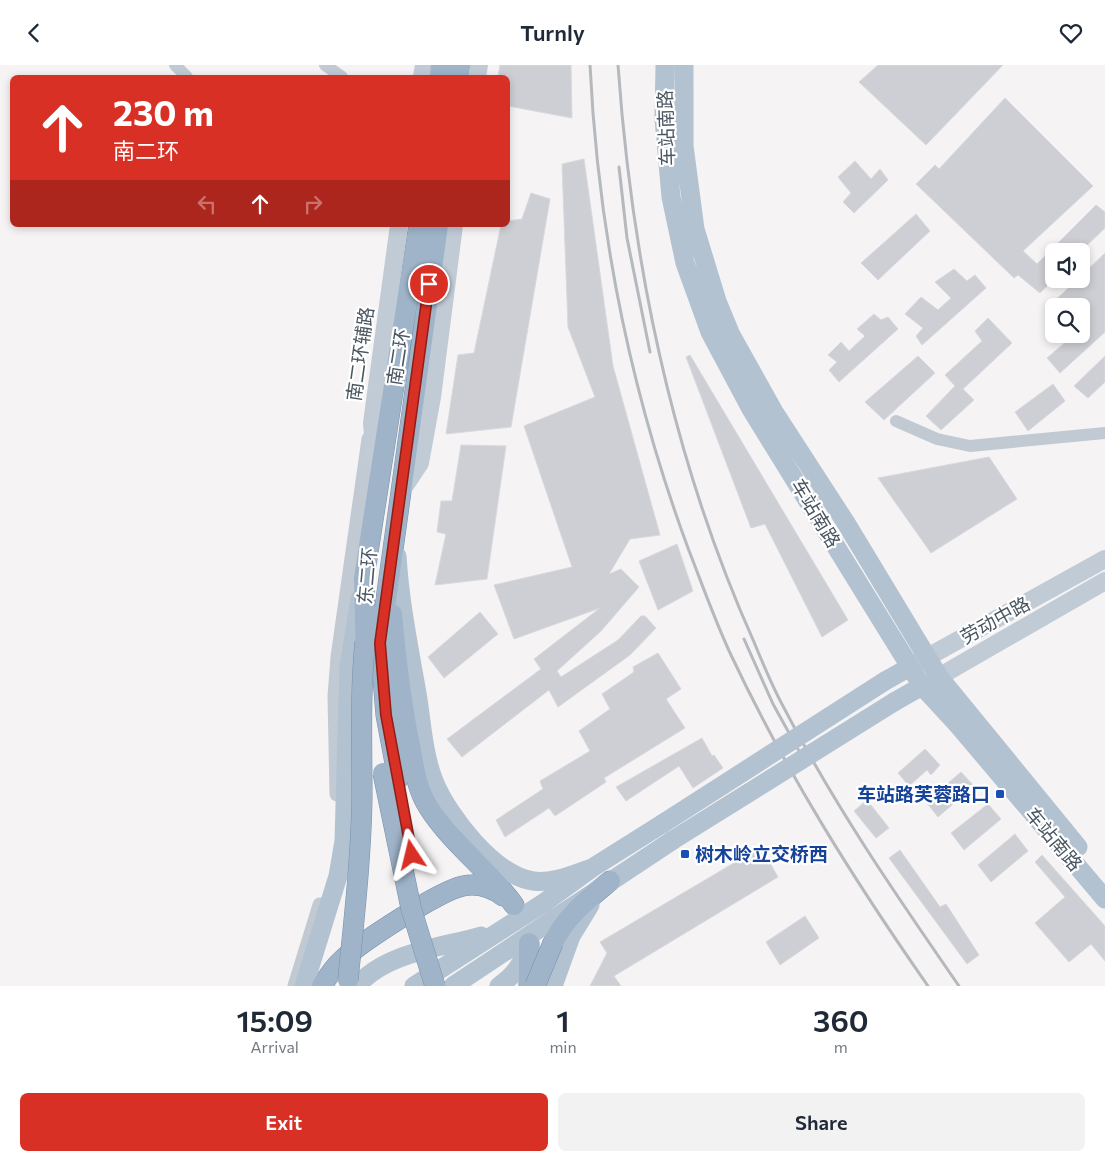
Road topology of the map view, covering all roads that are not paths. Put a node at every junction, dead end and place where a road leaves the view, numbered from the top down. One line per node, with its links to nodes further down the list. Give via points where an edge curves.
1 (175, 65): 5 (street)
2 (325, 65): 6 (street)
3 (665, 65): 23 (main road, 车站南路, via 664,119 671,197 684,263 696,298 728,370)
4 (684, 65): 22 (main road, 车站南路, via 684,146 688,189 695,229 717,301 731,335 769,405)
5 (185, 75)
6 (333, 75)
7 (399, 227): 12 (main road, 南二环辅路)
8 (419, 227): 14 (highway, 南二环)
9 (438, 227): 15 (highway, 南二环)
10 (454, 227): 15 (main road, via 432,397 420,463)
11 (896, 421): 13 (street, via 937,439 970,446)
12 (372, 423): 14 (main road, 南二环辅路); 33 (street, via 338,657 335,697 338,816 335,847 332,868)
13 (1105, 433)
14 (377, 489): 19 (highway, 东二环)
15 (402, 489): 16 (highway, 东二环)
16 (397, 523): 18 (highway, 东二环); 26 (main road, via 402,611 433,779 454,816 494,861 519,876 533,881 550,881)
17 (1105, 559): 22 (main road, 劳动中路)
18 (388, 575): 35 (highway, via 398,683 419,789 436,819 514,905 494,890 480,885 464,885 449,890 372,937 329,973); 40 (highway, 东二环, via 380,643 386,715 422,899)
19 (364, 578): 21 (highway, 东二环); 34 (main road, via 349,666 344,841 338,875)
20 (1105, 581): 24 (main road, 劳动中路)
21 (365, 642): 36 (highway, bridge, via 361,686 362,798 358,876); 39 (highway, 东二环, bridge, via 375,725 403,871 418,935)
22 (927, 657): 23 (main road, 劳动中路); 24 (main road, 车站南路)
23 (910, 667): 25 (main road, 车站南路); 26 (main road, 劳动中路, bridge)
24 (938, 677): 25 (main road, 劳动中路); 27 (main road, 车站南路)
25 (922, 686): 28 (main road, 劳动中路, bridge); 29 (main road, 车站南路)
26 (592, 868): 30 (main road)
27 (1105, 879)
28 (610, 881): 32 (main road, via 578,922); 32 (highway, bridge, via 562,924 552,943); 41 (main road, 劳动中路)
29 (1105, 899)
30 (500, 931): 37 (main road, via 377,967); 38 (main road)
31 (529, 943): 42 (main road, via 521,965); 43 (highway)
32 (547, 985)
33 (295, 986)
34 (304, 986)
35 (322, 986)
36 (347, 986)
37 (357, 986)
38 (414, 986)
39 (435, 986)
40 (449, 986)
41 (453, 986)
42 (499, 986)
43 (529, 986)

